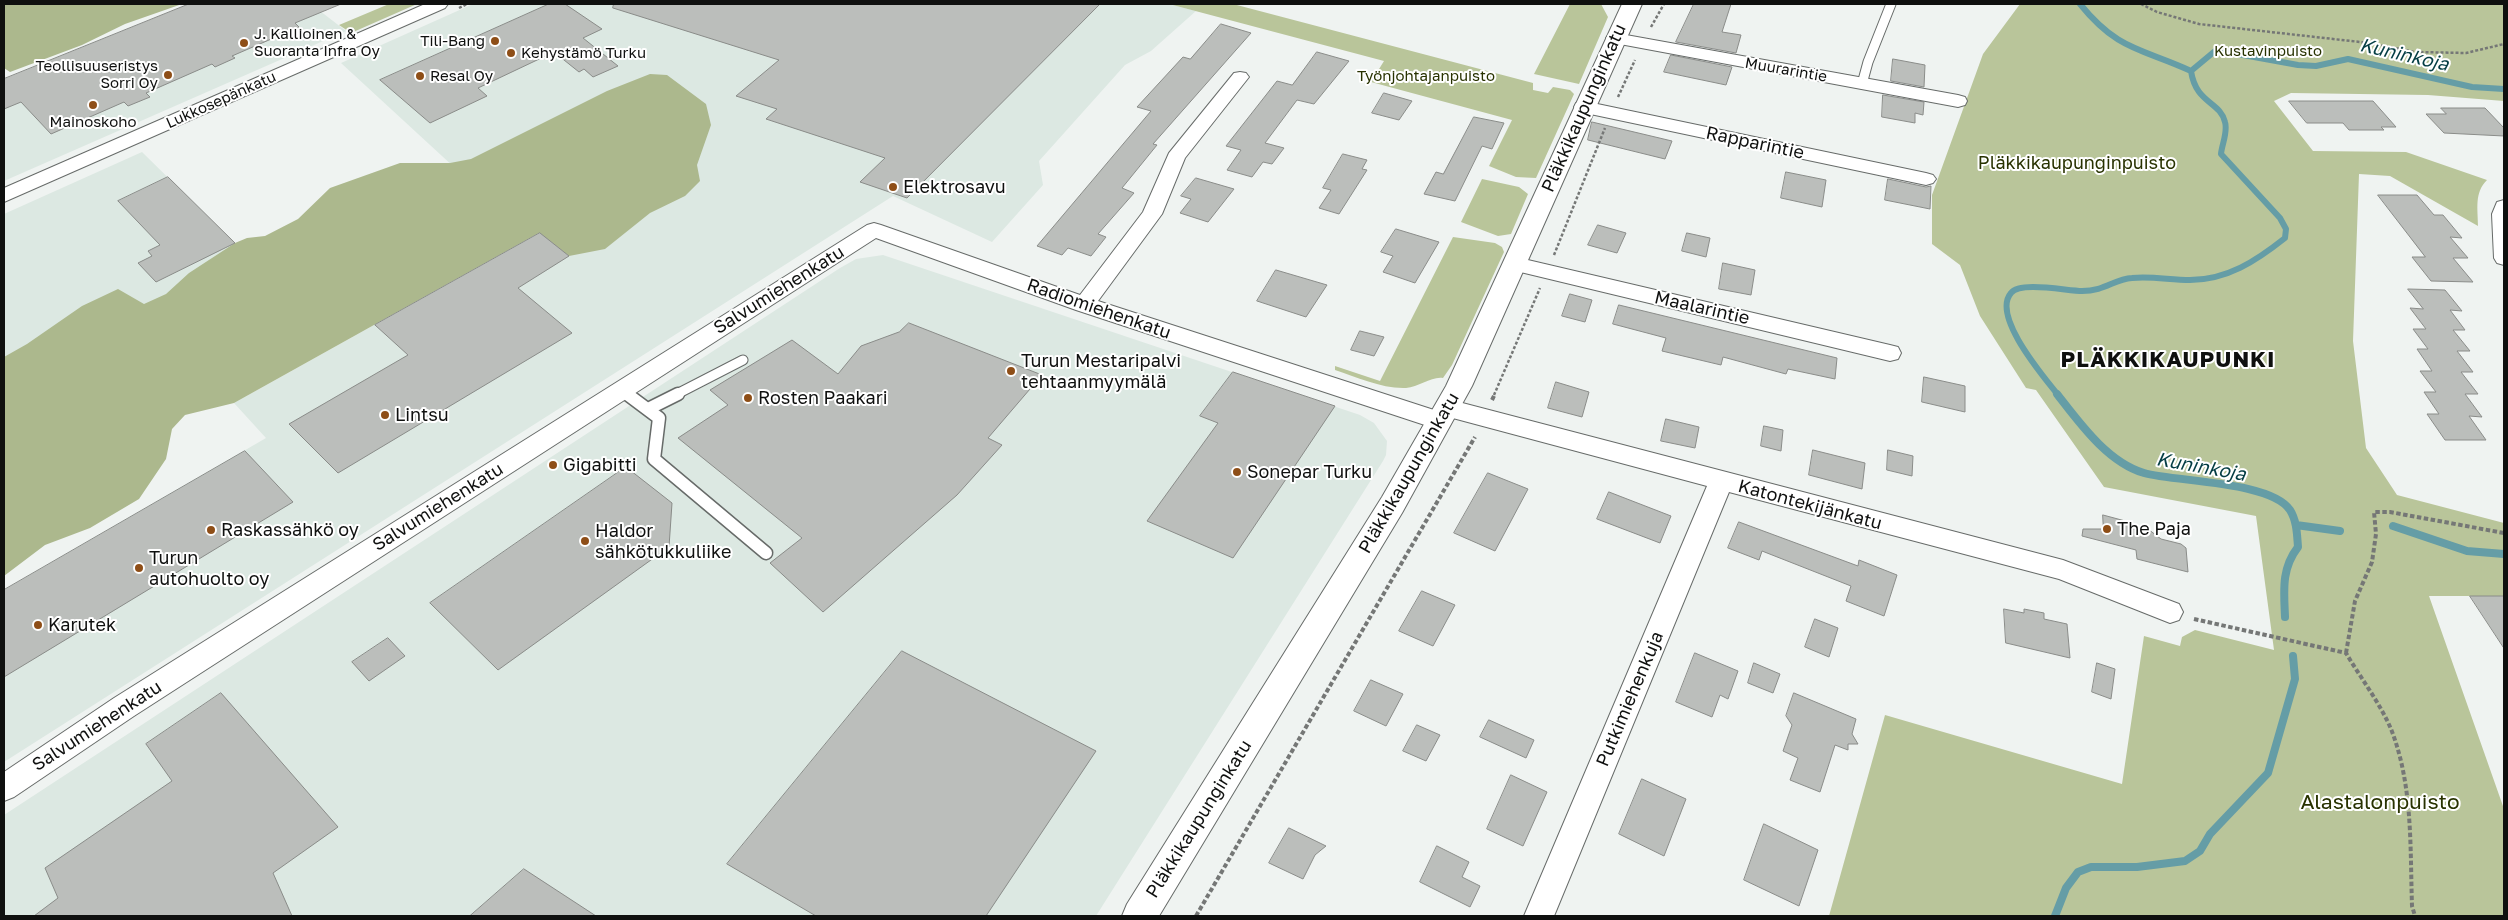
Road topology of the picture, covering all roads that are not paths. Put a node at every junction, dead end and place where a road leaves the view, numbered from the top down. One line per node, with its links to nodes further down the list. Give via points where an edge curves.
1 (439, 4): 10 (street, Lukkosepänkatu)
2 (1632, 4): 4 (street, Pläkkikaupunginkatu)
3 (1891, 4): 6 (lane)
4 (1615, 38): 6 (street, Muurarintie); 8 (street, Pläkkikaupunginkatu)
5 (1240, 77): 15 (street, via 1176,157 1152,214)
6 (1862, 84): 7 (street, Muurarintie)
7 (1958, 101)
8 (1583, 107): 9 (street, Rapparintie); 14 (street, Pläkkikaupunginkatu)
9 (1926, 179)
10 (4, 196)
11 (2504, 207): 13 (street)
12 (874, 230): 15 (street, Radiomiehenkatu); 18 (street, Salvumiehenkatu)
13 (2504, 258)
14 (1515, 264): 16 (street, Maalarintie); 20 (street, Pläkkikaupunginkatu, via 1460,386)
15 (1084, 304): 20 (street, Radiomiehenkatu)
16 (1890, 352)
17 (743, 360): 19 (lane)
18 (622, 390): 19 (lane); 24 (street, Salvumiehenkatu, via 124,707)
19 (648, 410): 22 (lane, via 659,418 654,459)
20 (1443, 414): 21 (street, Katontekijänkatu); 25 (street, Pläkkikaupunginkatu, via 1387,513)
21 (1721, 482): 23 (street, Katontekijänkatu, via 2063,570); 26 (street, Putkimiehenkuja)
22 (766, 553)
23 (2170, 612)
24 (4, 788)
25 (1139, 916)
26 (1539, 916)

